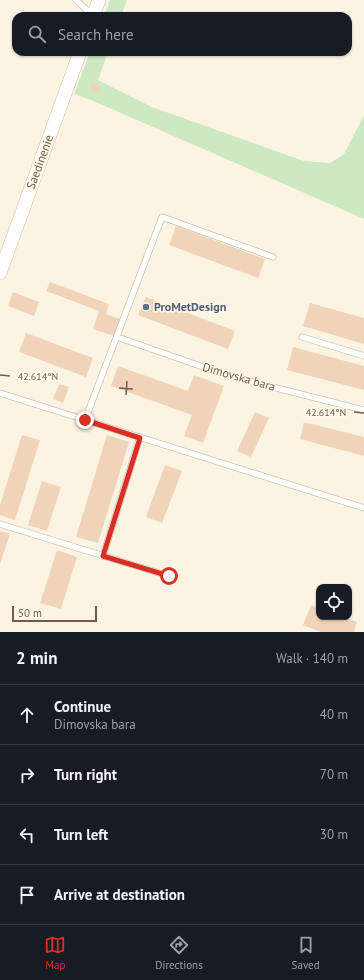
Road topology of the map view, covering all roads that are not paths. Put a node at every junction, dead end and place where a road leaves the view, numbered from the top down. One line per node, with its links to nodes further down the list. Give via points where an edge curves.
1 (76, 0): 3 (lane)
2 (99, 0): 4 (street)
3 (89, 12)
4 (94, 12)
5 (79, 56): 7 (street, Saedinenie)
6 (273, 257): 8 (lane, via 162,217)
7 (0, 273)
8 (117, 337): 12 (lane, Dimovska bara, via 229,376); 13 (lane)
9 (302, 337): 10 (lane)
10 (364, 356)
11 (0, 393): 13 (lane)
12 (364, 410)
13 (85, 420): 14 (lane)
14 (140, 438): 15 (lane); 17 (lane)
15 (364, 508)
16 (0, 524): 17 (lane)
17 (103, 556): 18 (lane)
18 (169, 576)

